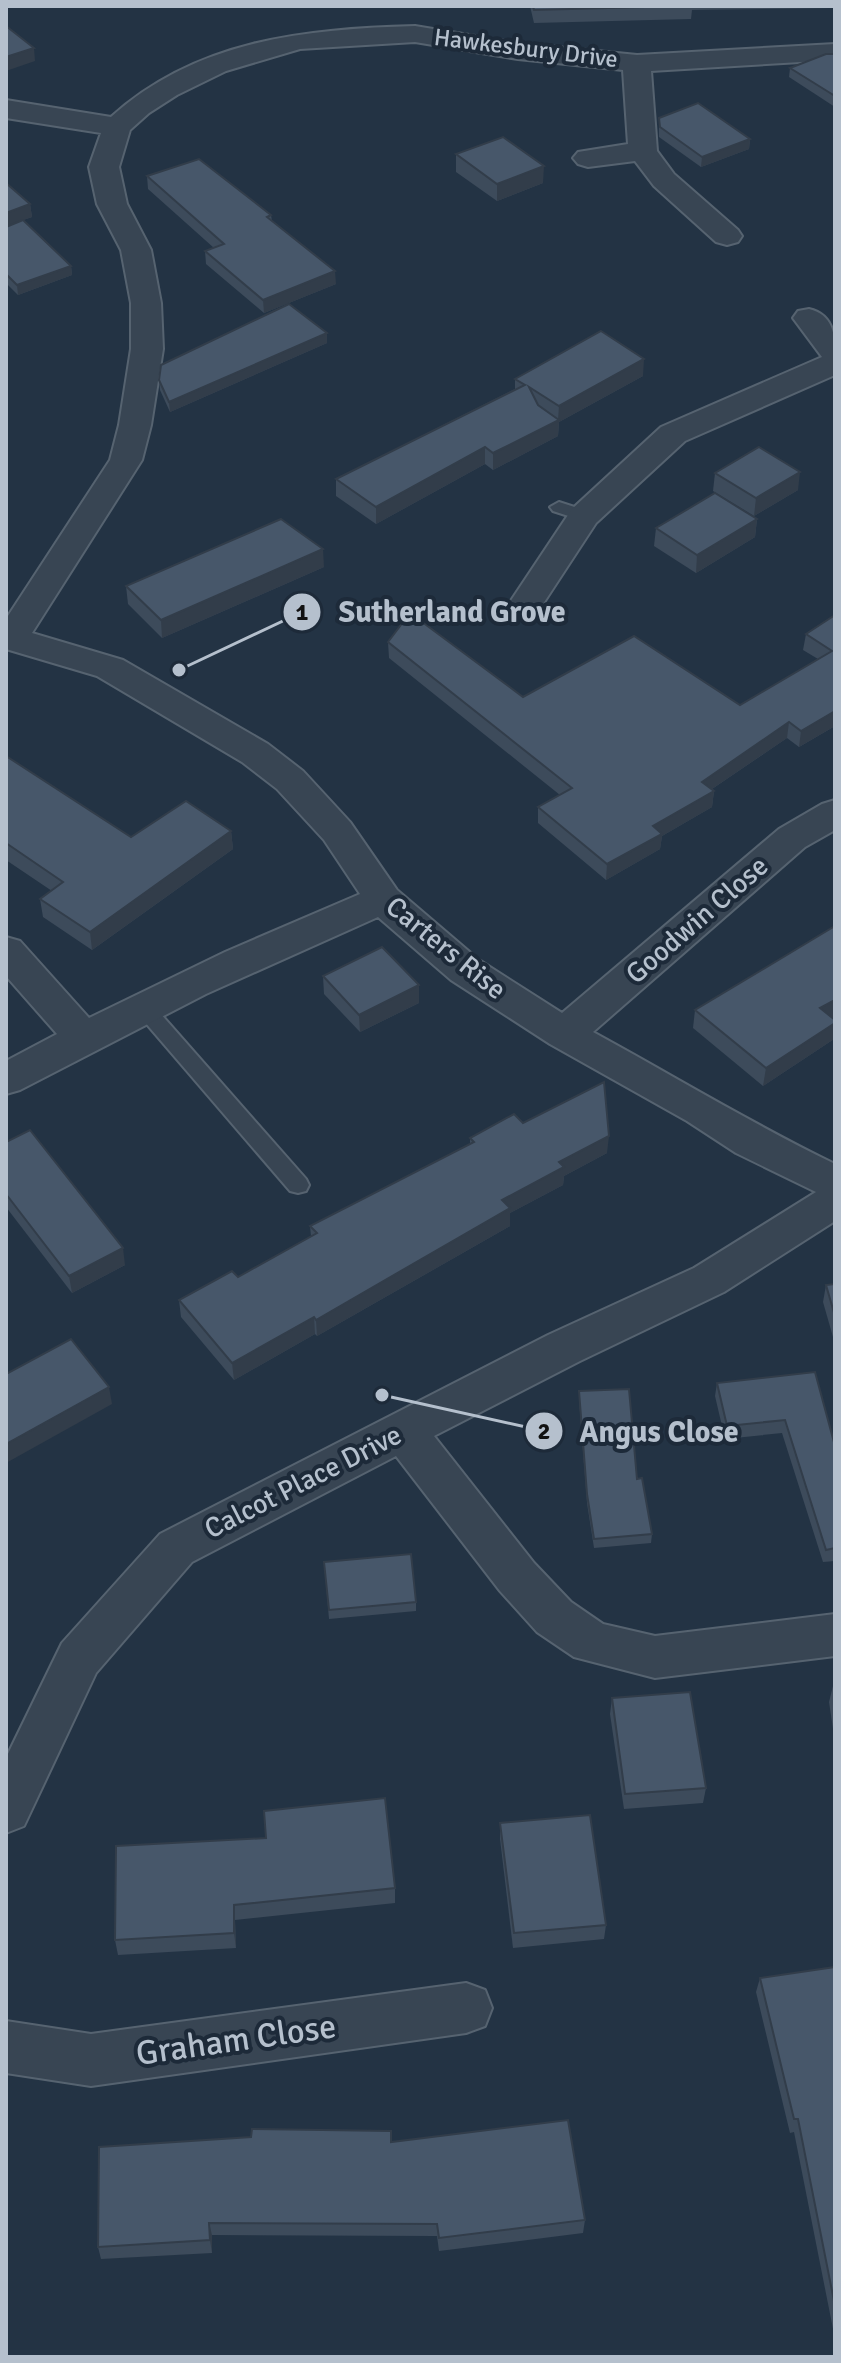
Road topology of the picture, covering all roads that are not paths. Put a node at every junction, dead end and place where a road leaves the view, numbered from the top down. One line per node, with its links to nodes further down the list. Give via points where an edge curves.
1 (419, 20): 3 (street, Hawkesbury Drive, via 518,51); 5 (street, Hawkesbury Drive, via 252,52 167,89)
2 (835, 52): 3 (street, Hawkesbury Drive)
3 (637, 63): 6 (street, Hawkesbury Drive)
4 (6, 109): 5 (street)
5 (117, 127): 13 (street, via 104,167 112,204 136,250 146,303 147,349 139,407 126,460)
6 (643, 151): 7 (street); 8 (street, via 664,180)
7 (588, 158)
8 (727, 236)
9 (809, 318): 10 (street)
10 (835, 353)
11 (835, 363): 12 (street, via 673,434 638,469 571,512)
12 (527, 602)
13 (8, 638): 15 (street, Carters Rise, via 110,668 255,753 290,780 337,831)
14 (835, 813): 18 (street, Goodwin Close, via 792,838)
15 (383, 900): 17 (street); 18 (street, Carters Rise, via 465,970)
16 (6, 951): 19 (street)
17 (145, 1009): 19 (street); 22 (lane)
18 (564, 1034): 21 (street, Carters Rise, via 751,1142)
19 (84, 1038): 20 (street)
20 (6, 1079)
21 (835, 1182)
22 (298, 1185)
23 (835, 1201): 24 (street, Calcot Place Drive, via 709,1280)
24 (403, 1431): 25 (street, via 517,1577 554,1617 591,1642 655,1657); 26 (street, Calcot Place Drive, via 176,1548 79,1658)
25 (835, 1635)
26 (6, 1810)
27 (466, 2008): 28 (street, Graham Close, via 91,2060)
28 (6, 2047)

